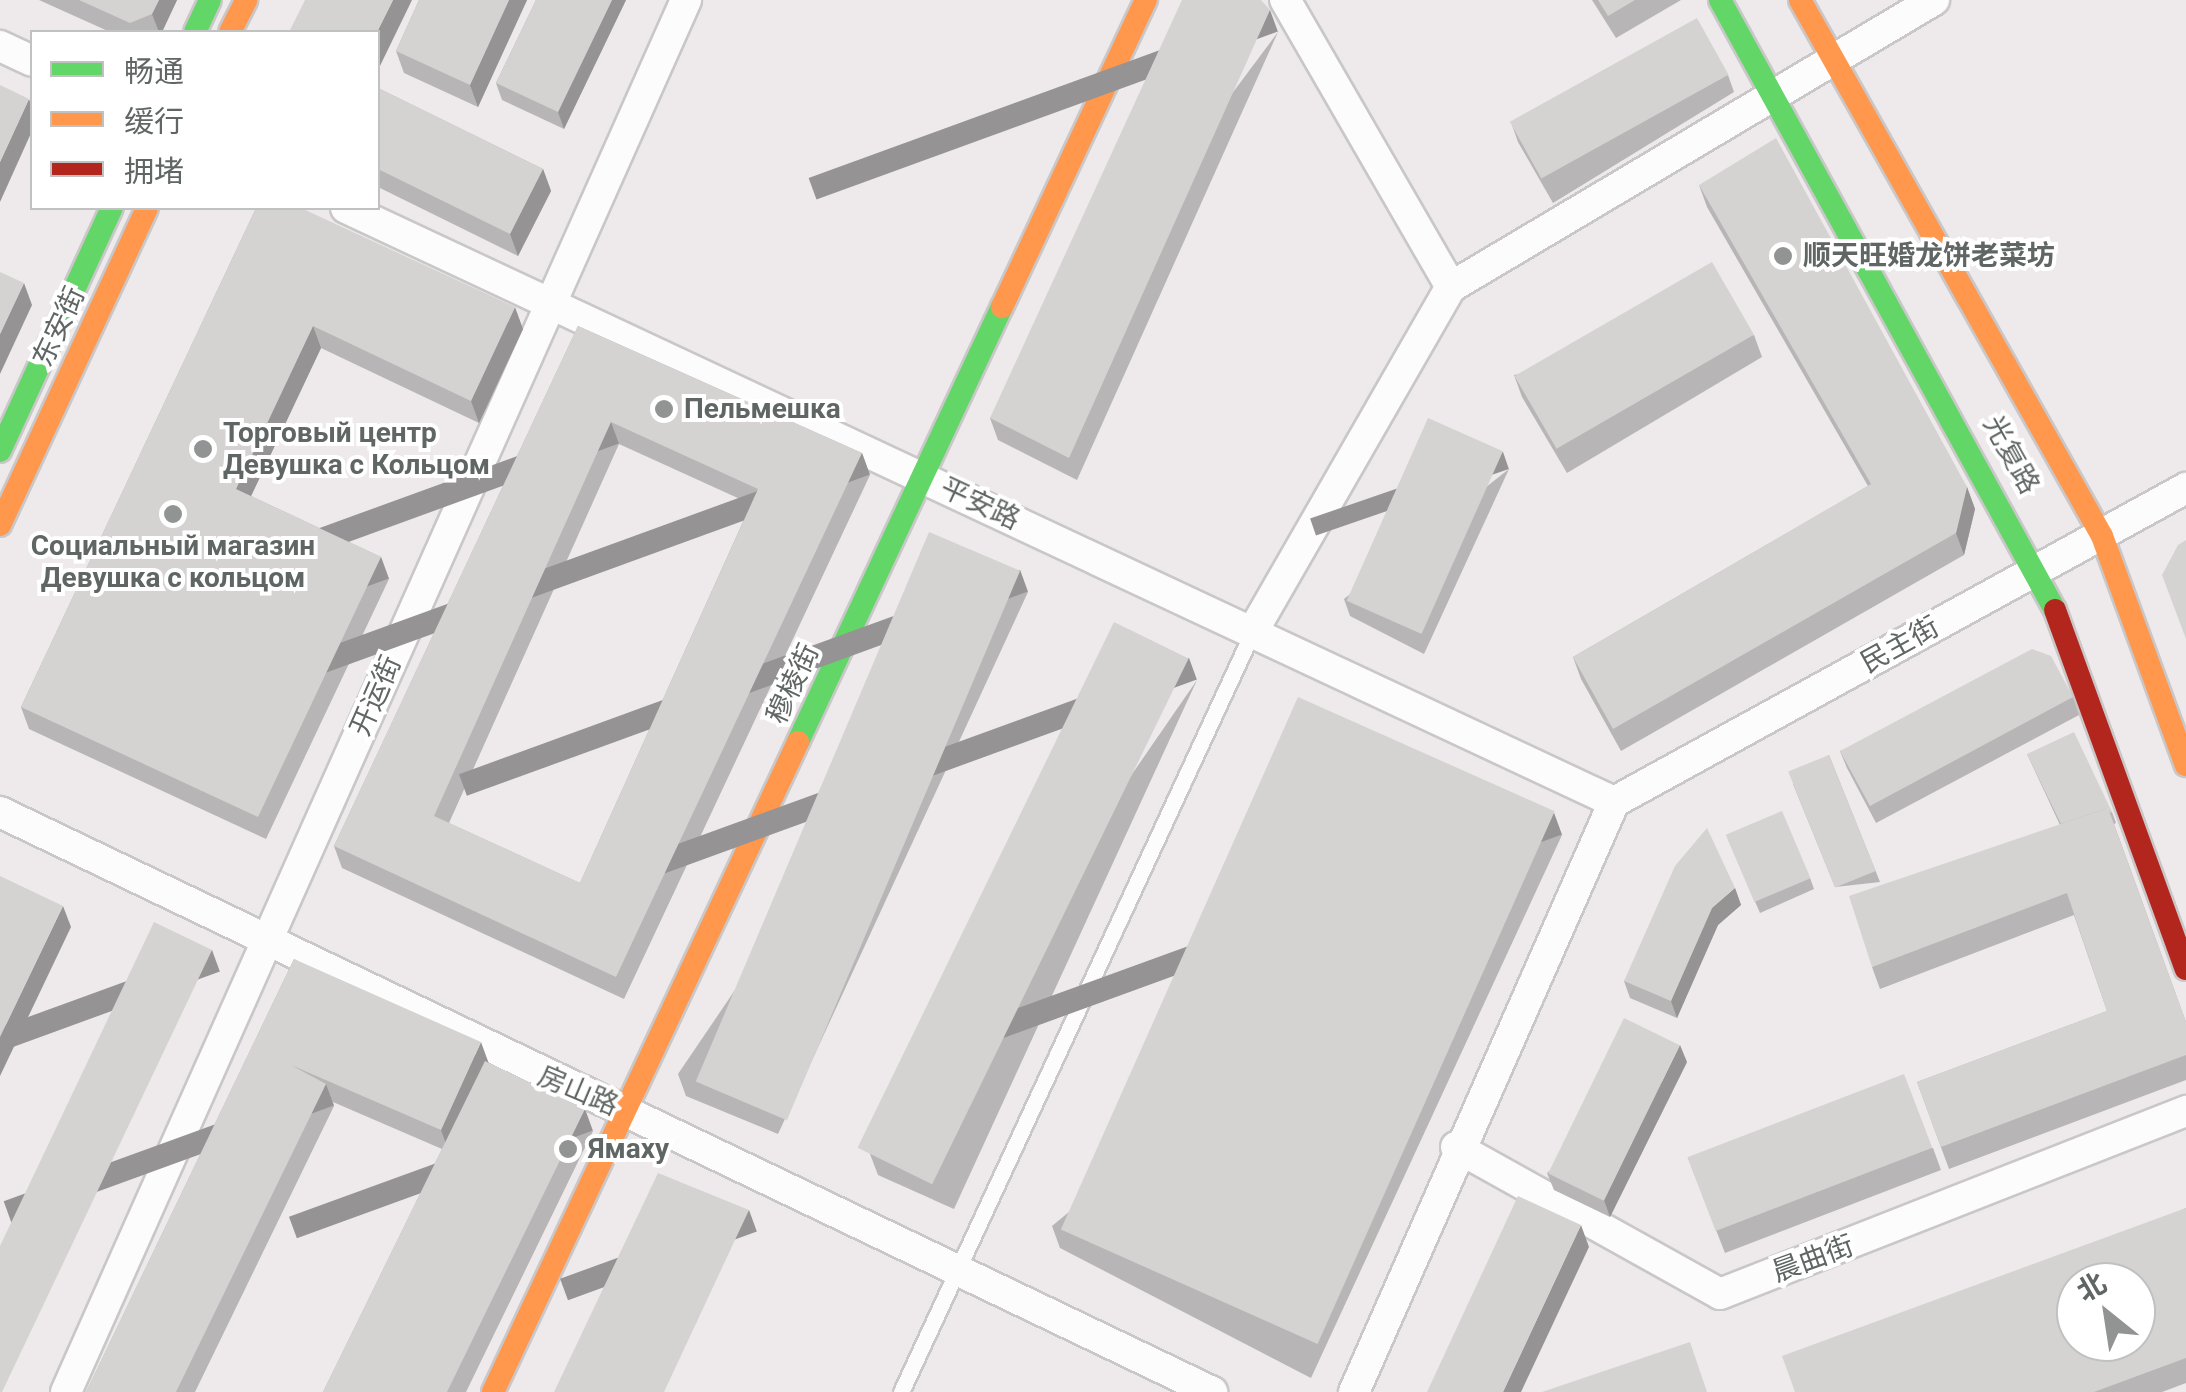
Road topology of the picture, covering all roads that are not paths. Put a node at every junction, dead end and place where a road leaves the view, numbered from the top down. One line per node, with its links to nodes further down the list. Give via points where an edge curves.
1 (210, 0): 9 (street)
2 (246, 0): 10 (street)
3 (686, 0): 19 (street, 开运街)
4 (1146, 0): 21 (street, 穆棱街)
5 (1284, 0): 18 (street)
6 (1720, 0): 14 (street, 光复路)
7 (1800, 0): 13 (street, 光复路)
8 (1934, 0): 13 (street)
9 (196, 30)
10 (231, 30)
11 (0, 46): 12 (street)
12 (30, 60)
13 (1835, 62): 14 (street); 24 (street, 光复路)
14 (1773, 94): 18 (street); 25 (street, 光复路)
15 (111, 210): 20 (street, 东安街)
16 (146, 210): 23 (street, 东安街)
17 (350, 210): 19 (street, 平安路)
18 (1451, 287): 26 (street)
19 (551, 304): 21 (street, 平安路); 30 (street, 开运街)
20 (0, 452)
21 (922, 477): 26 (street, 平安路); 33 (street, 穆棱街)
22 (2186, 488): 24 (street, 民主街)
23 (0, 526)
24 (2102, 536): 25 (street, 民主街); 27 (street, 光复路)
25 (2040, 568): 28 (street, 民主街); 31 (street, 光复路)
26 (1252, 631): 28 (street, 平安路); 35 (lane)
27 (2186, 765)
28 (1614, 802): 34 (street)
29 (0, 812): 30 (street, 房山路)
30 (268, 940): 33 (street, 房山路); 36 (street, 开运街)
31 (2186, 969)
32 (2186, 1111): 34 (street, 晨曲街, via 1720,1294)
33 (626, 1112): 35 (street, 房山路); 37 (street, 穆棱街)
34 (1456, 1147): 40 (street)
35 (958, 1270): 38 (lane); 39 (street, 房山路)
36 (66, 1392)
37 (493, 1392)
38 (902, 1392)
39 (1212, 1392)
40 (1354, 1392)

